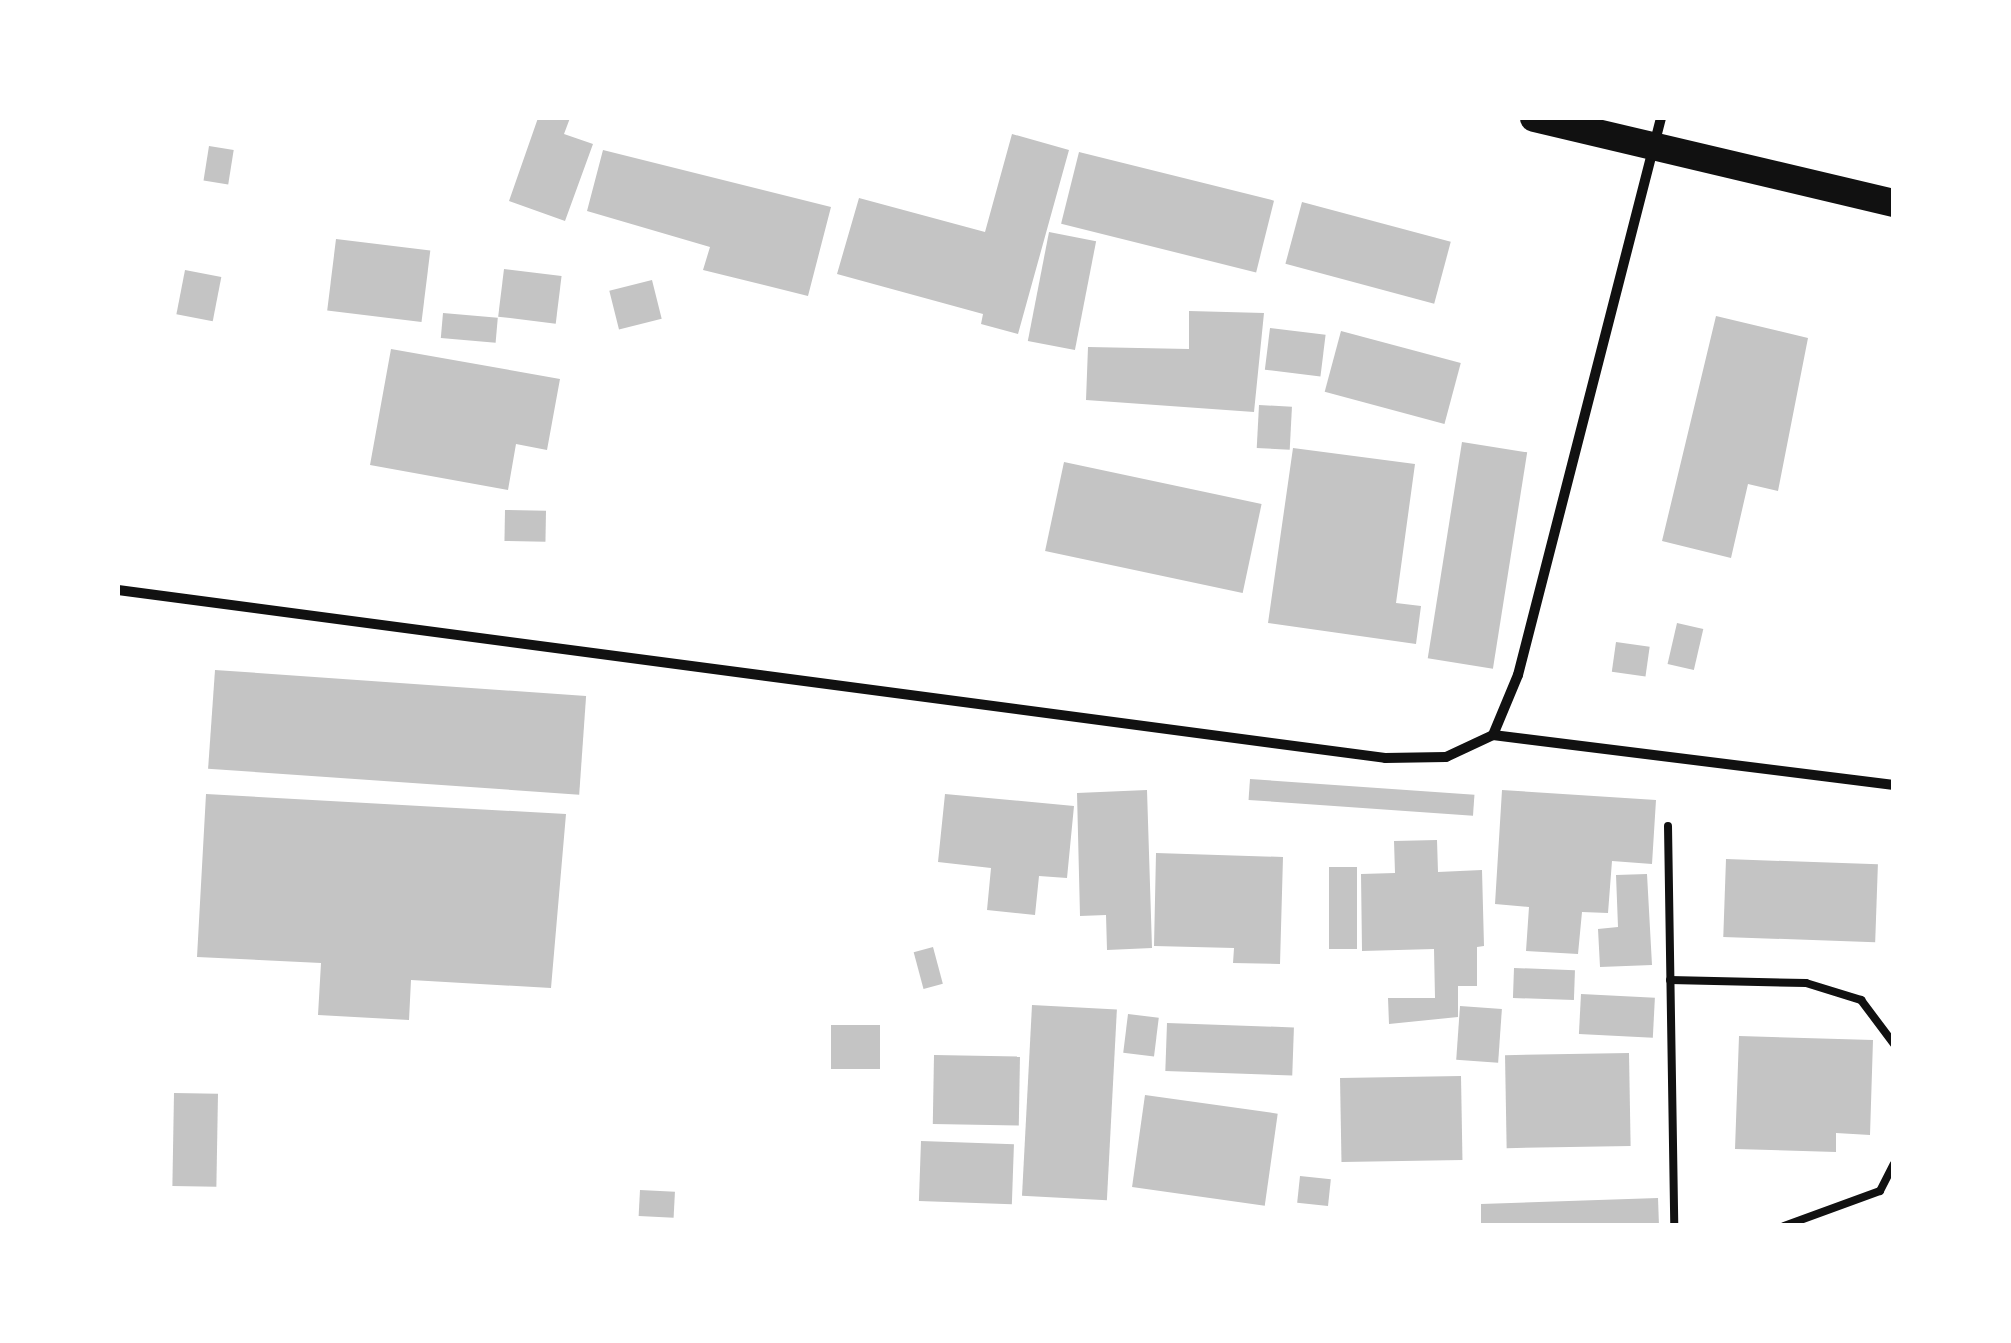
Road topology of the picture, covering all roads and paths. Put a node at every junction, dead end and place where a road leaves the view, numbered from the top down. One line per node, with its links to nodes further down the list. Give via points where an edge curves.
1 (1534, 118): 3 (highway)
2 (1661, 118): 3 (street)
3 (1654, 147): 4 (highway); 6 (street, via 1518,675)
4 (1894, 203)
5 (118, 590): 6 (street, via 1385,758 1446,757)
6 (1493, 734): 7 (street)
7 (1894, 785)
8 (1668, 826): 9 (lane)
9 (1670, 980): 10 (lane, via 1806,983 1861,1000); 12 (lane)
10 (1894, 1044)
11 (1894, 1164): 13 (lane, via 1880,1191)
12 (1674, 1226)
13 (1784, 1226)

